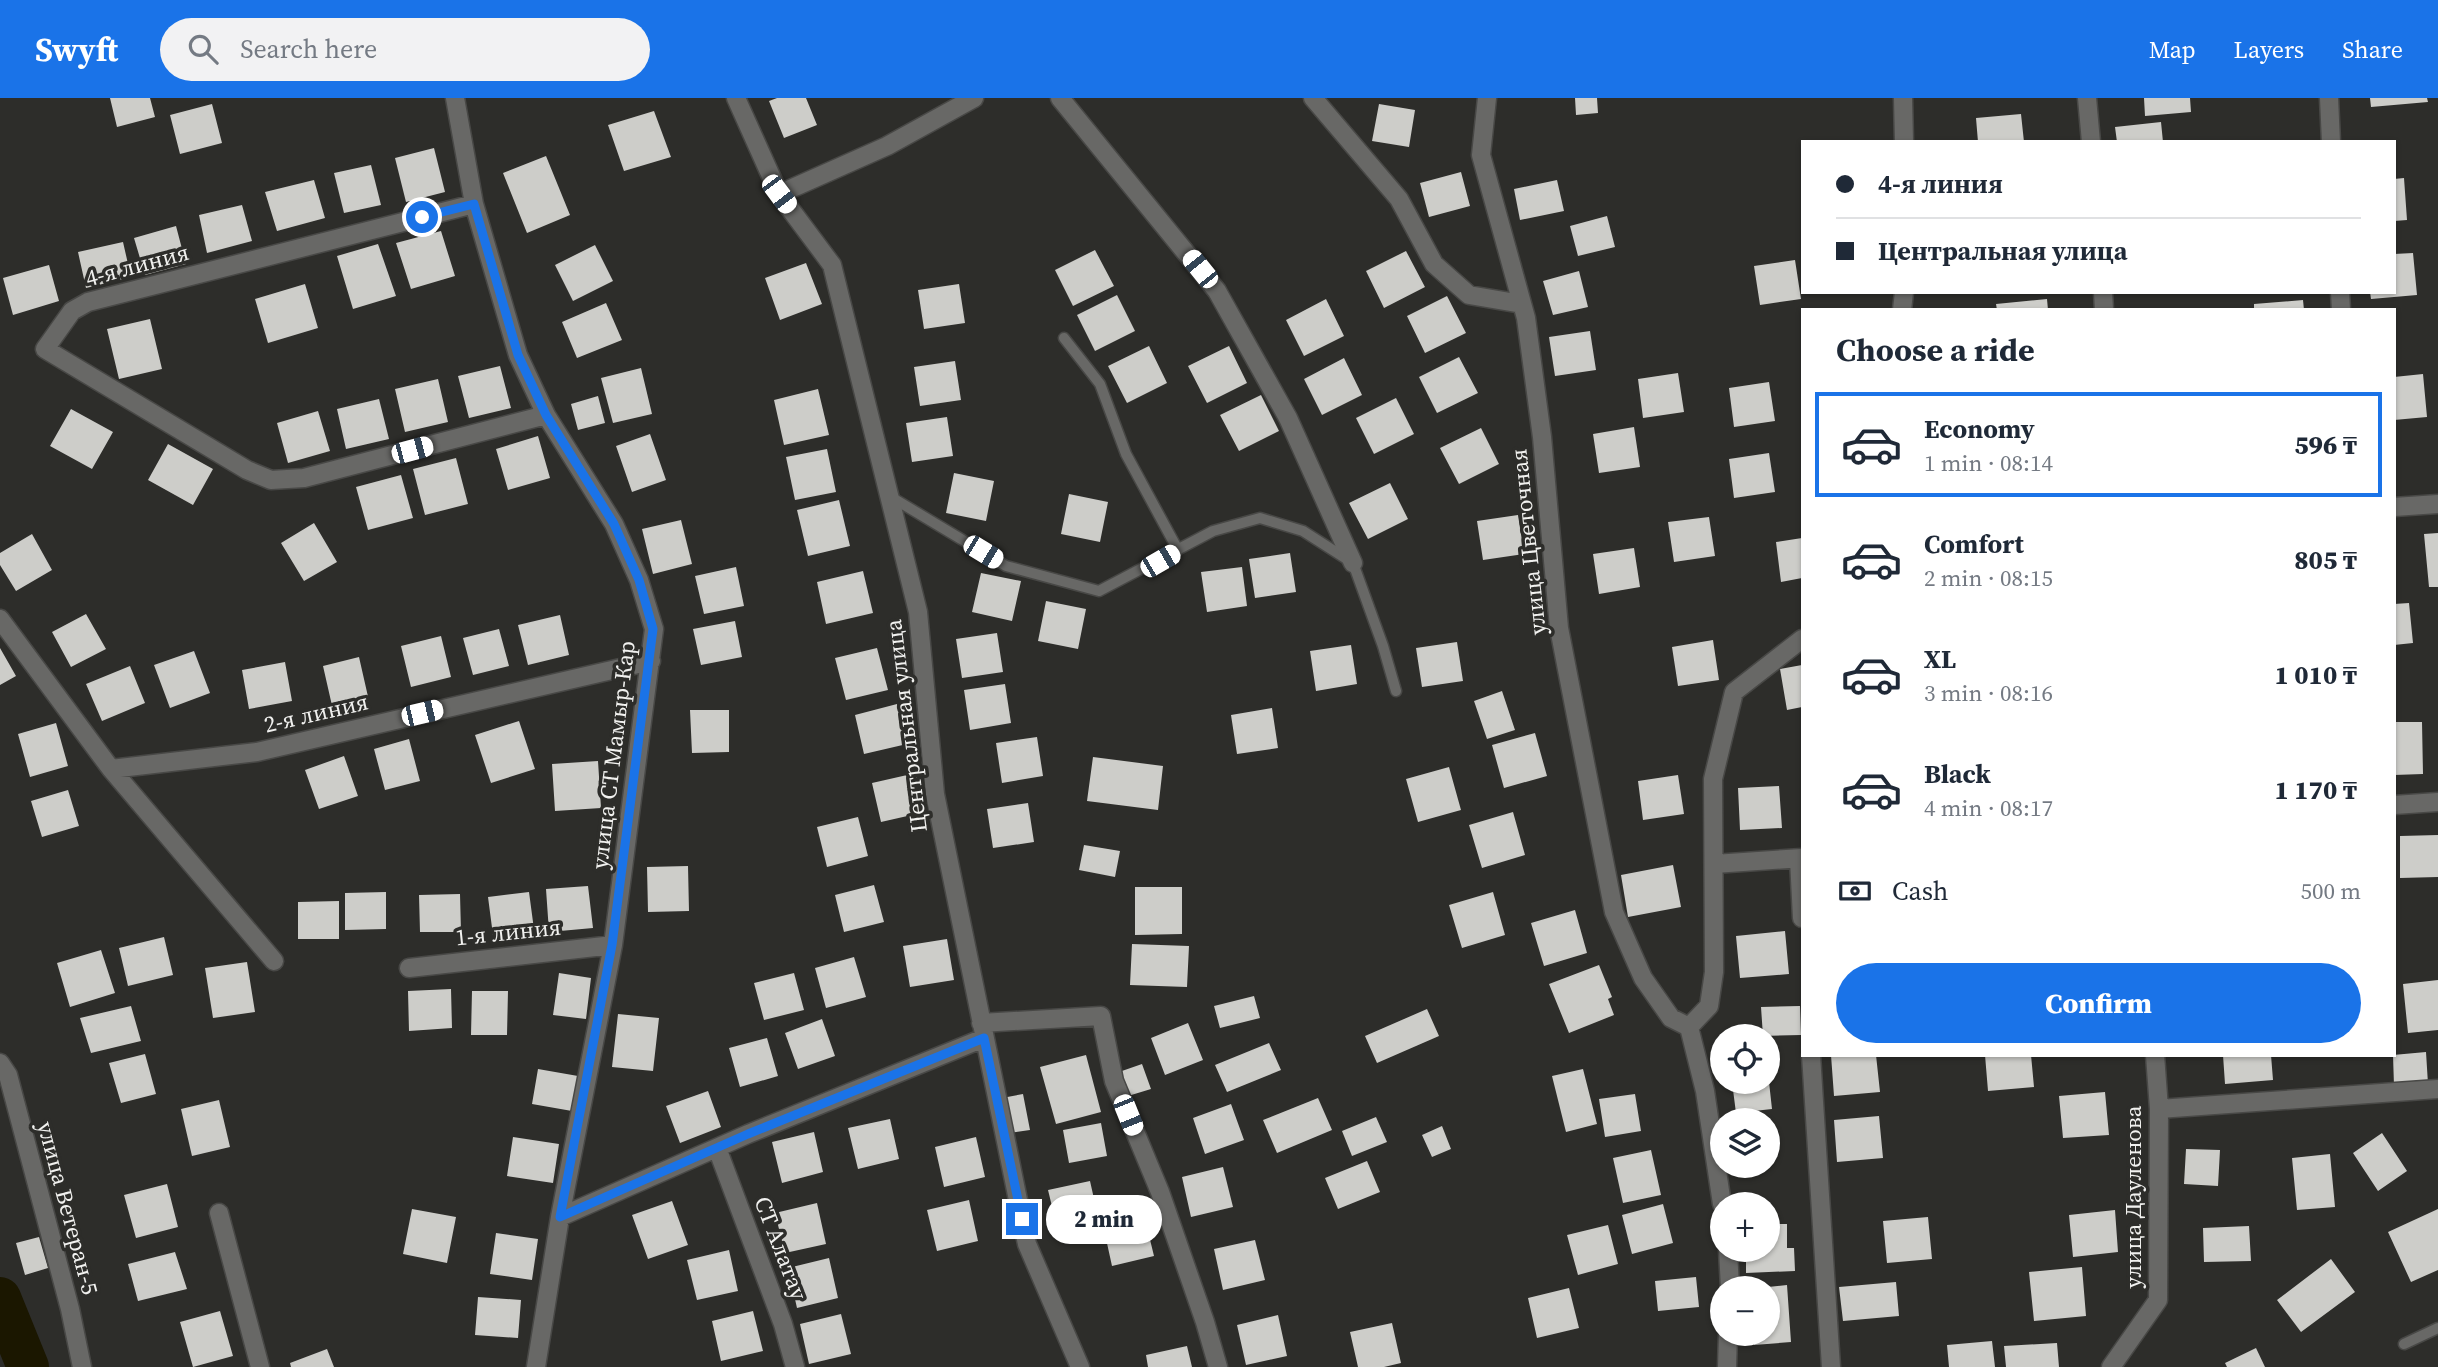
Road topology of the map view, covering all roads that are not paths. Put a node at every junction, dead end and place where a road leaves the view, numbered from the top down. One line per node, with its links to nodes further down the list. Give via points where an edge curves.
1 (455, 98): 14 (street, улица СТ Мамыр-Кар)
2 (736, 98): 13 (street, Центральная улица)
3 (974, 98): 13 (street, via 887,146)
4 (1060, 98): 22 (street, via 1217,290 1288,418)
5 (1314, 98): 15 (street, via 1399,199 1434,264 1469,295)
6 (1487, 98): 15 (street, улица Цветочная, via 1481,155)
7 (1903, 98): 10 (street)
8 (2087, 98): 11 (street)
9 (2329, 98): 12 (street)
10 (1905, 140)
11 (2091, 140)
12 (2331, 140)
13 (779, 194): 18 (street, Центральная улица, via 832,265)
14 (474, 204): 17 (street, улица СТ Мамыр-Кар, via 518,355); 17 (street, 4-я линия, via 88,302 61,323 45,349 271,480 304,478)
15 (1522, 304): 35 (street, улица Цветочная, via 1542,437 1559,628 1614,912 1643,978 1671,1017)
16 (1064, 338): 21 (lane, via 1100,384 1126,454)
17 (546, 415): 25 (street, улица СТ Мамыр-Кар, via 614,524 639,580 653,629)
18 (890, 496): 21 (lane, via 1006,566 1099,591); 36 (street, Центральная улица, via 918,612 935,794)
19 (2438, 504): 20 (street)
20 (2396, 507)
21 (1178, 550): 22 (lane, via 1213,531 1260,518 1303,531)
22 (1353, 564): 26 (lane)
23 (0, 619): 27 (street)
24 (1801, 640): 31 (street, via 1734,692 1713,779)
25 (651, 661): 27 (street, 2-я линия, via 257,752); 32 (street, улица СТ Мамыр-Кар)
26 (1396, 691)
27 (111, 769): 33 (street)
28 (2438, 802): 29 (street)
29 (2396, 805)
30 (1801, 858): 31 (street)
31 (1714, 864): 35 (street, via 1714,972 1709,1006)
32 (612, 945): 34 (street, 1-я линия); 45 (street, улица СТ Мамыр-Кар)
33 (274, 961)
34 (409, 968)
35 (1689, 1027): 43 (street)
36 (982, 1031): 42 (street); 53 (street, Центральная улица, via 1027,1244); 54 (street, via 1101,1016 1114,1081 1160,1192)
37 (1811, 1057): 56 (street)
38 (2155, 1057): 41 (street, улица Дауленова)
39 (0, 1063): 49 (street, улица Ветеран-5, via 8,1076)
40 (2438, 1089): 41 (street)
41 (2159, 1109): 57 (street, улица Дауленова, via 2158,1300)
42 (717, 1148): 45 (street); 52 (street, СТ Алатау)
43 (1720, 1192)
44 (219, 1213): 50 (street)
45 (560, 1217): 51 (street, улица СТ Мамыр-Кар)
46 (2438, 1328): 47 (lane)
47 (2404, 1344)
48 (1728, 1346): 55 (street)
49 (82, 1367)
50 (260, 1367)
51 (536, 1367)
52 (795, 1367)
53 (1080, 1367)
54 (1218, 1367)
55 (1727, 1367)
56 (1831, 1367)
57 (2111, 1367)

